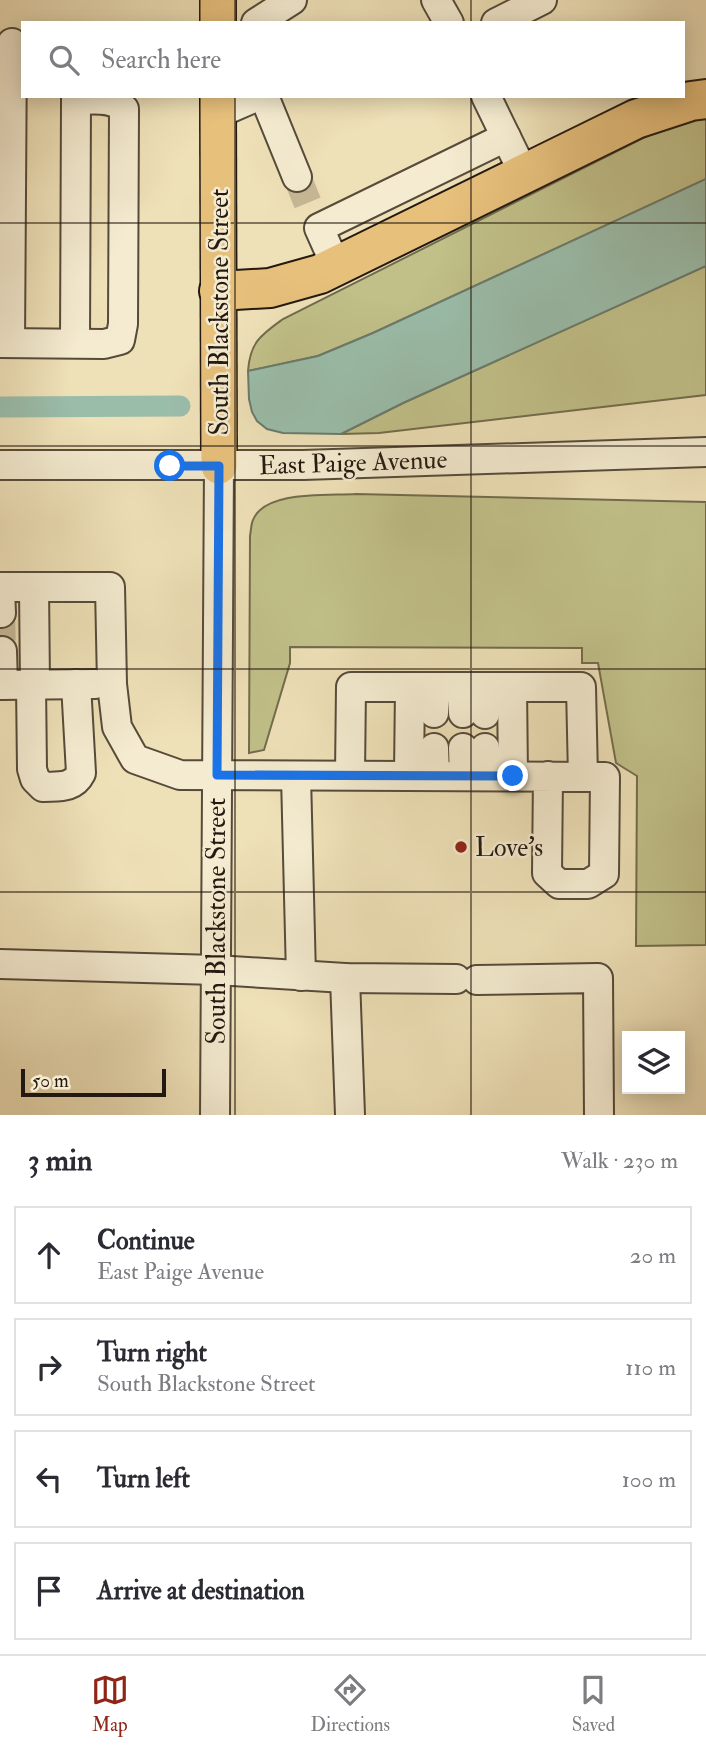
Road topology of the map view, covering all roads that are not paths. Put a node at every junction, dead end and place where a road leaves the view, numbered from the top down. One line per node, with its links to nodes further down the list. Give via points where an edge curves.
1 (218, 0): 4 (main road)
2 (292, 0): 5 (street)
3 (542, 0): 6 (street)
4 (218, 21)
5 (259, 21)
6 (500, 21)
7 (11, 43): 23 (street)
8 (706, 74): 9 (highway)
9 (685, 85)
10 (76, 98): 24 (street); 24 (street, via 119,103 124,109 120,340)
11 (249, 98): 16 (street)
12 (265, 98): 20 (street)
13 (487, 98): 18 (street)
14 (664, 98): 17 (highway)
15 (706, 99): 17 (highway)
16 (219, 105): 22 (main road, South Blackstone Street)
17 (636, 119): 19 (highway)
18 (506, 137): 19 (street); 21 (street, via 315,220)
19 (524, 174): 21 (highway)
20 (298, 177)
21 (336, 266): 22 (highway, via 270,289)
22 (219, 291): 27 (main road, South Blackstone Street)
23 (5, 343): 24 (street)
24 (75, 343)
25 (706, 452): 27 (street, East Paige Avenue)
26 (0, 465): 27 (street, East Paige Avenue)
27 (219, 466): 37 (street, South Blackstone Street)
28 (34, 587): 29 (street); 32 (street, via 110,587); 33 (street)
29 (0, 596)
30 (2, 651): 33 (street)
31 (76, 684): 32 (street); 33 (street); 33 (street, via 80,773 68,786 43,787 32,769)
32 (112, 684): 37 (street, via 117,727 135,759 180,775)
33 (17, 685)
34 (460, 697): 38 (street, via 351,687); 40 (street); 42 (street); 44 (street, via 582,687)
35 (434, 748): 40 (street)
36 (474, 748): 41 (street)
37 (217, 775): 39 (street); 46 (street, South Blackstone Street)
38 (350, 775): 39 (street); 40 (street)
39 (296, 776): 47 (street)
40 (422, 776): 41 (street)
41 (474, 776): 42 (street)
42 (513, 776): 43 (street)
43 (548, 776): 44 (street); 44 (street, via 547,873 559,884 588,884 604,874)
44 (594, 777)
45 (0, 964): 46 (street)
46 (216, 970): 47 (street); 49 (street, South Blackstone Street)
47 (301, 976): 48 (street)
48 (345, 978): 50 (street); 51 (street, via 598,978)
49 (215, 1115)
50 (350, 1115)
51 (599, 1115)

